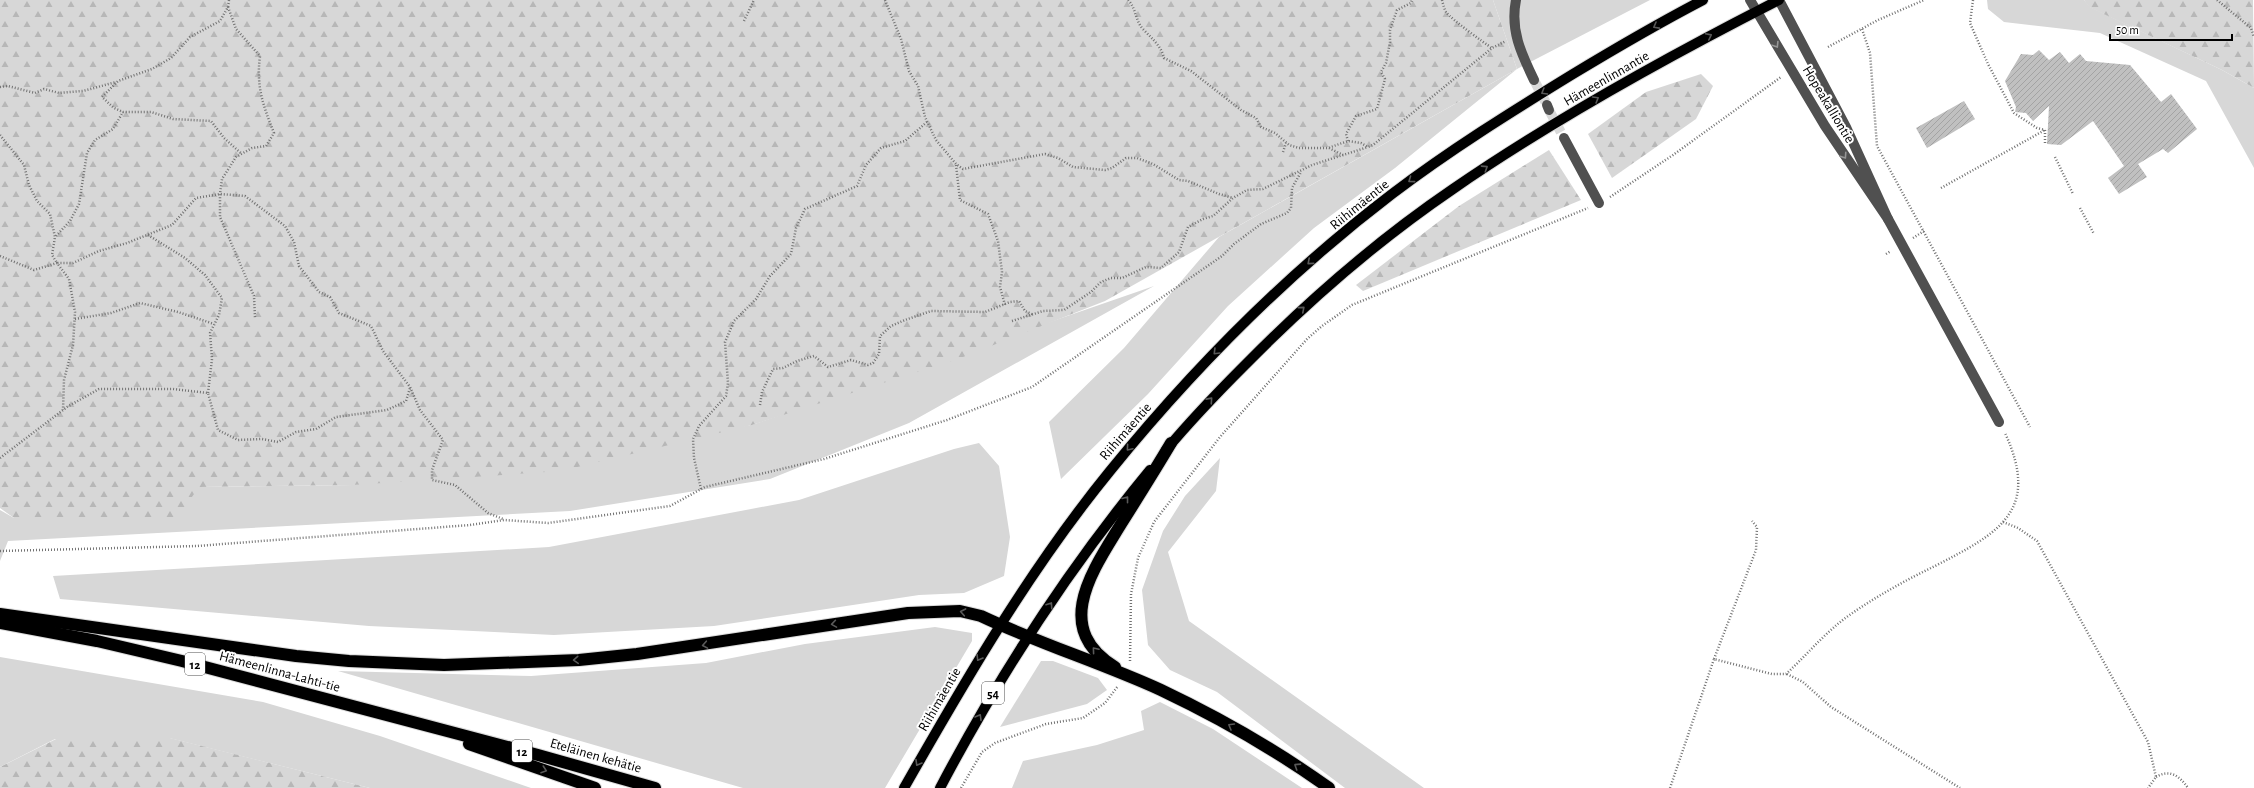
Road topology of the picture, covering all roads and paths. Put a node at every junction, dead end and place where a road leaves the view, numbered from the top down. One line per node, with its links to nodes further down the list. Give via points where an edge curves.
1 (229, 0): 14 (path)
2 (754, 0): 16 (path)
3 (885, 0): 27 (path, via 901,39 909,71 918,86)
4 (1128, 0): 32 (path, via 1133,5 1143,28 1162,51 1164,58 1191,72 1241,110 1256,118 1261,127 1275,133)
5 (1412, 0): 31 (path, via 1397,10 1390,30 1386,63 1381,72 1385,79 1377,109 1356,116 1346,134)
6 (1442, 0): 21 (path, via 1451,17)
7 (1516, 0): 18 (street, via 1513,13)
8 (1703, 0): 39 (main road, Hämeenlinnantie, one-way to 39, via 1550,88)
9 (1750, 0): 15 (street, Hopeakalliontie)
10 (1779, 0): 15 (main road, Hämeenlinnantie); 49 (street, Hopeakalliontie, via 1846,127)
11 (1924, 0): 17 (path)
12 (1973, 0): 28 (path, via 1970,23 2014,113 2037,128)
13 (2217, 0): 19 (path, via 2251,28)
14 (228, 7): 24 (path, via 220,21 190,37 171,58 152,69); 37 (path, via 236,29 260,56 257,75 261,101 274,133 266,146 252,148)
15 (1756, 12): 49 (street, Hopeakalliontie, one-way to 49, via 1842,152); 67 (main road, Hämeenlinnantie, one-way to 15, via 1287,323 1354,264 1452,189 1619,85)
16 (744, 21)
17 (1862, 29): 20 (path); 66 (path, via 1870,53 1877,146)
18 (1515, 36): 21 (path); 23 (street)
19 (2254, 37)
20 (1828, 47)
21 (1492, 48): 34 (path)
22 (1785, 74): 47 (path, via 1649,172)
23 (1534, 80)
24 (118, 81): 25 (path, via 83,91 59,93 44,89 35,93 8,86); 26 (path, via 102,97)
25 (0, 87)
26 (123, 112): 37 (path, via 151,112 174,119 212,121 224,138); 52 (path, via 113,129 95,140 88,154 79,204 70,221)
27 (928, 122): 41 (path, via 936,140); 69 (path, via 905,141 881,148 866,165 857,186 805,209 796,228 791,254 770,276 756,299 734,321 725,342 728,383 726,396 699,426 693,439 694,458)
28 (2045, 130): 33 (path); 43 (path)
29 (0, 135): 52 (path, via 24,165 29,185 37,201 50,214)
30 (1564, 138): 47 (street)
31 (1348, 141): 34 (path); 35 (path)
32 (1286, 143): 35 (path, via 1299,148); 36 (path)
33 (2045, 143)
34 (1368, 147): 38 (path)
35 (1328, 148): 38 (path)
36 (1282, 152)
37 (242, 154): 44 (path, via 236,157 222,179)
38 (1343, 155): 42 (path, via 1312,165)
39 (1443, 157): 76 (main road, Riihimäentie, one-way to 76, via 1391,195 1270,298 1202,366 1108,472)
40 (2055, 157): 45 (path)
41 (956, 164): 46 (path, via 968,169 1045,154 1073,167 1105,170 1126,158 1137,158 1153,164 1179,180); 55 (path, via 960,200 988,214 998,241 1002,272 1000,286)
42 (1301, 172): 46 (path); 69 (path, via 1292,188 1291,208 1287,213 1261,224 1222,256 1032,387 947,420 824,459)
43 (1941, 188)
44 (220, 194): 51 (path, via 196,198 172,225); 57 (path, via 220,217 254,296); 61 (path, via 245,196 285,226 294,242 299,266 315,287 330,297 339,313 371,326 383,351)
45 (2073, 194)
46 (1233, 198): 56 (path, via 1213,216 1188,227 1179,252 1161,268 1146,267 1122,278 1111,278 1101,282 1064,310)
47 (1599, 203): 79 (path, via 1352,305 1307,340 1220,438 1154,522 1138,558 1131,594)
48 (2080, 208): 50 (path)
49 (1888, 220): 65 (street, Hopeakalliontie)
50 (2094, 234)
51 (148, 235): 54 (path, via 99,251 73,263); 60 (path, via 180,254 205,275 222,298 219,315)
52 (55, 237): 54 (path, via 52,255)
53 (0, 256): 54 (path, via 34,270)
54 (57, 263): 58 (path, via 69,279)
55 (1005, 306): 56 (path, via 1010,302 1019,301 1025,311); 63 (path, via 980,313 968,310 931,311 891,326 880,336 879,354 873,363 868,365 851,360 828,367 814,356 783,368 773,369 762,392)
56 (1034, 315): 59 (path)
57 (255, 318)
58 (75, 319): 60 (path, via 110,313 140,303); 64 (path, via 73,345 64,380)
59 (1012, 321)
60 (214, 324): 62 (path, via 210,333 212,359)
61 (410, 387): 62 (path, via 406,401 387,410 336,417 316,429 296,432 278,442 262,439 238,440 218,430); 70 (path, via 420,410 443,440 432,470 432,480 455,485 488,514)
62 (208, 393): 64 (path, via 173,389 99,389)
63 (760, 405)
64 (63, 410): 68 (path)
65 (1999, 422): 72 (path, via 2013,451 2019,485 2013,508)
66 (2030, 427)
67 (1171, 443): 77 (main road, one-way to 67, via 1095,540); 81 (highway, one-way to 67, via 1096,653 1086,639 1082,625 1083,594 1097,563)
68 (0, 458)
69 (701, 489): 70 (path, via 670,506 548,523)
70 (504, 520): 73 (path, via 197,546)
71 (1752, 521): 78 (path, via 1757,527 1756,550)
72 (2003, 522): 80 (path, via 1998,529 1974,546 1898,585 1850,614); 84 (path, via 2018,528 2037,541 2148,742)
73 (0, 551)
74 (0, 614): 76 (highway, one-way to 74, via 981,616 960,611 933,610 696,646 579,660 409,664 296,656)
75 (0, 623): 83 (highway, Hämeenlinna-Lahti-tie / 12, via 97,641 182,661)
76 (999, 625): 77 (highway); 87 (main road, Riihimäentie / 54, one-way to 87)
77 (1028, 637): 81 (highway); 88 (main road, 54, one-way to 77)
78 (1714, 659): 80 (path, via 1772,674); 91 (path)
79 (1130, 662)
80 (1786, 674): 92 (path, via 1803,682 1831,707)
81 (1138, 681): 90 (highway, one-way to 81, via 1264,745 1210,714)
82 (1118, 686): 89 (path, via 1105,703 1083,718 1046,724 1008,737 986,749 977,758)
83 (388, 716): 85 (highway, one-way to 85); 86 (highway, Eteläinen kehätie / 12)
84 (2156, 777): 93 (path); 94 (path, via 2162,773 2171,773)
85 (595, 788)
86 (655, 788)
87 (904, 788)
88 (940, 788)
89 (961, 788)
90 (1329, 788)
91 (1670, 788)
92 (1960, 788)
93 (2148, 788)
94 (2188, 788)

